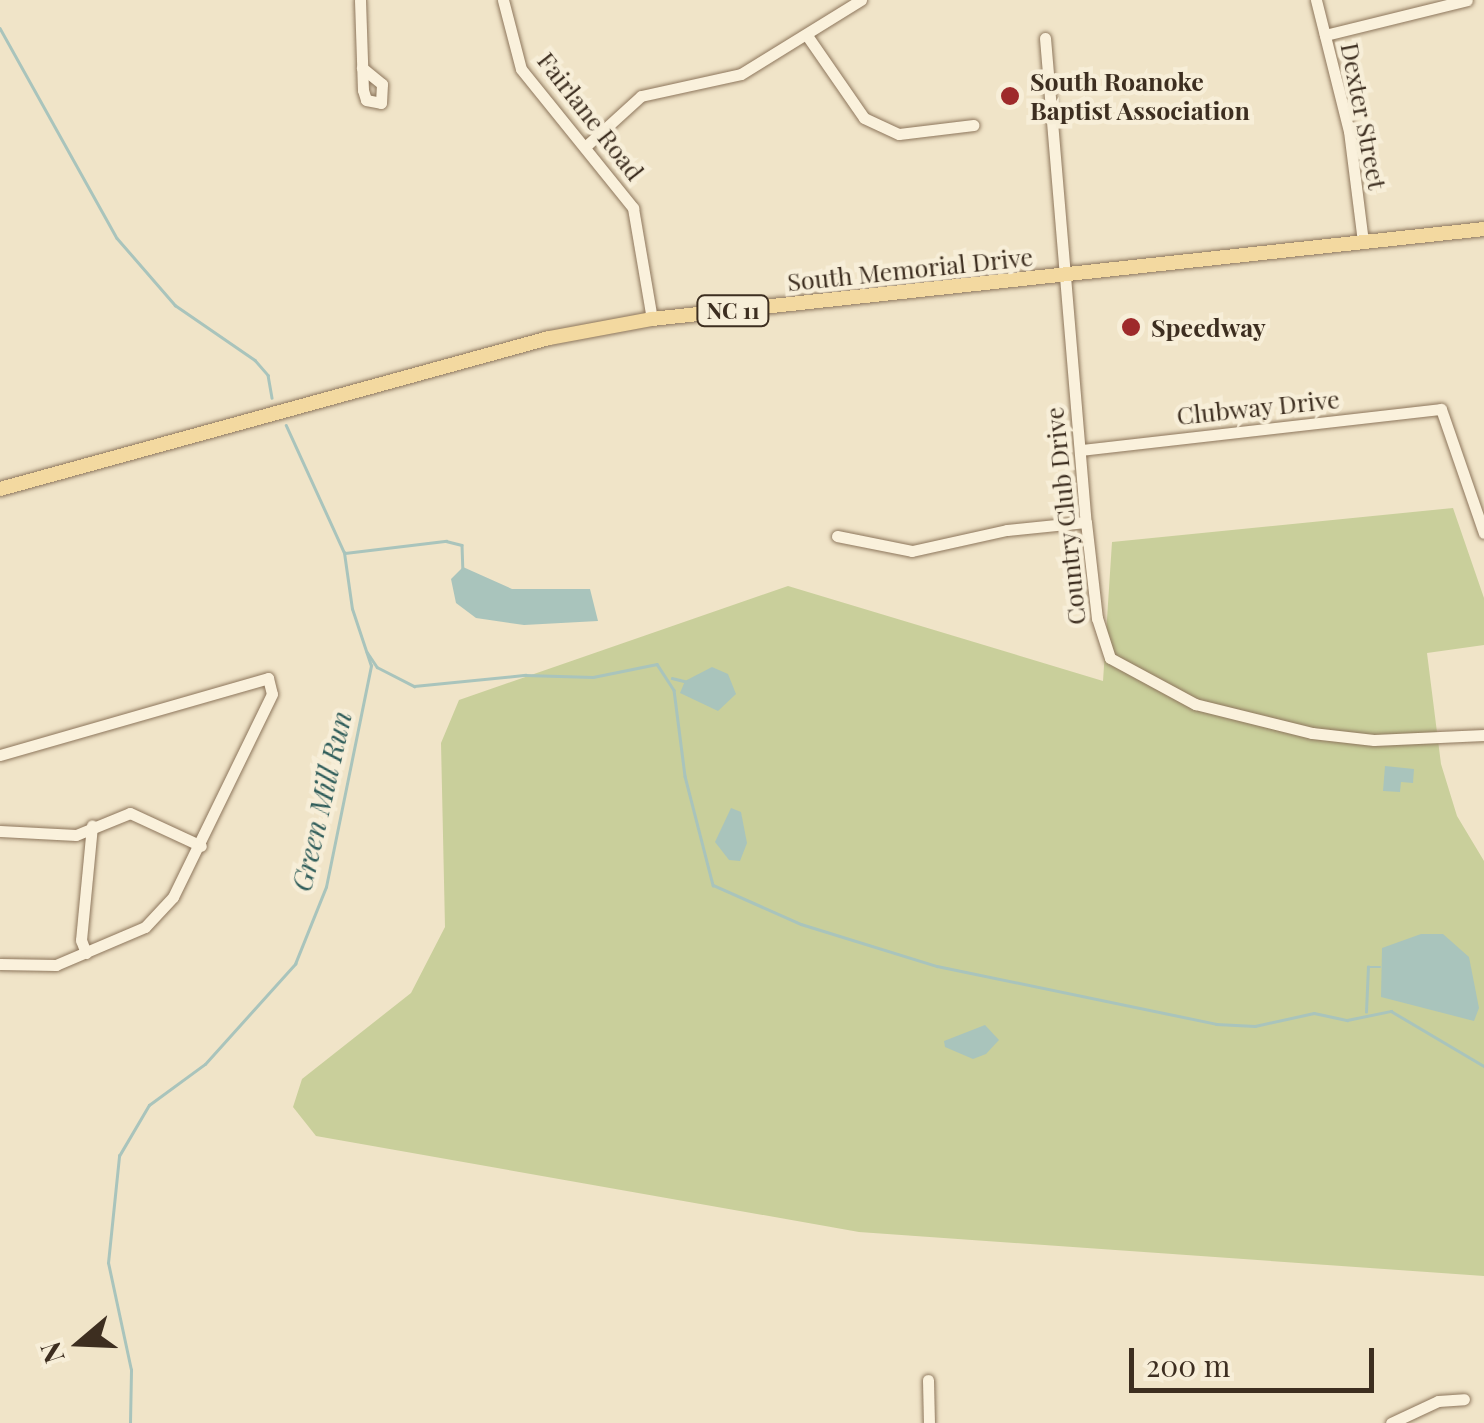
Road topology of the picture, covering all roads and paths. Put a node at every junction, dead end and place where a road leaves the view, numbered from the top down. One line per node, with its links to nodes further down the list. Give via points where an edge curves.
1 (360, 0): 9 (street)
2 (504, 0): 11 (street, Fairlane Road, via 521,68)
3 (861, 0): 7 (street)
4 (1316, 0): 6 (street, Dexter Street)
5 (1467, 0): 6 (street)
6 (1325, 35): 13 (street, Dexter Street, via 1350,131)
7 (808, 37): 10 (street, via 864,118 899,134); 11 (street, via 742,74 642,96)
8 (1045, 38): 14 (street, Country Club Drive)
9 (362, 68)
10 (973, 126)
11 (586, 146): 15 (street, Fairlane Road, via 634,208)
12 (1484, 229): 13 (main road, South Memorial Drive / NC 11)
13 (1363, 242): 14 (main road, South Memorial Drive / NC 11)
14 (1062, 276): 15 (main road, South Memorial Drive / NC 11); 16 (street, Country Club Drive)
15 (652, 320): 17 (main road, South Memorial Drive / NC 11, via 549,338)
16 (1081, 450): 18 (street, Country Club Drive); 19 (street, Clubway Drive, via 1442,409)
17 (0, 489)
18 (1086, 522): 20 (street, via 1007,530 912,551); 21 (street, Country Club Drive, via 1100,633 1110,658 1126,672 1195,704 1338,738)
19 (1484, 533)
20 (838, 536)
21 (1484, 735)
22 (0, 755): 25 (street, via 268,678 272,694)
23 (92, 826): 24 (street, via 76,835); 25 (street, via 130,812); 26 (street, via 83,906)
24 (0, 831)
25 (201, 846): 26 (street, via 173,897 144,926)
26 (86, 953): 27 (street, via 56,965)
27 (0, 964)
28 (928, 1380): 30 (street)
29 (1464, 1399): 31 (street, via 1438,1401)
30 (929, 1423)
31 (1391, 1423)

